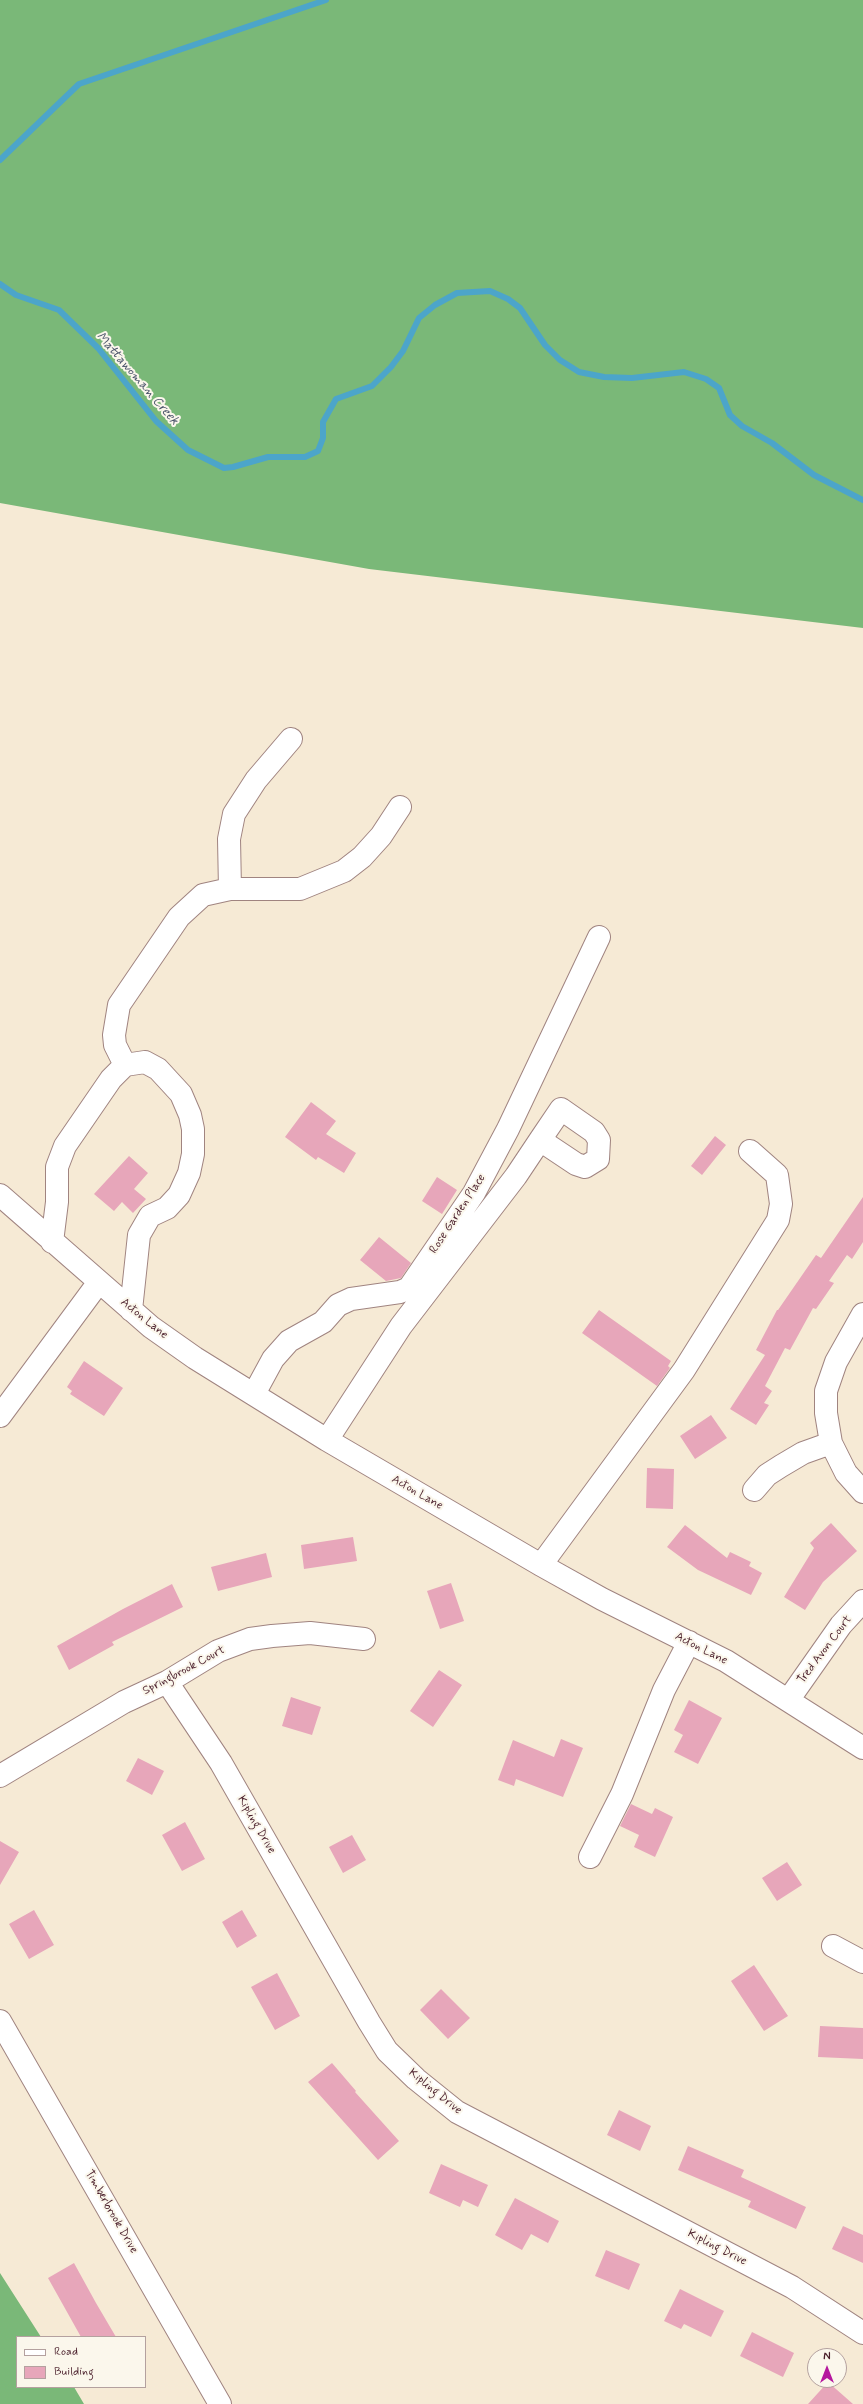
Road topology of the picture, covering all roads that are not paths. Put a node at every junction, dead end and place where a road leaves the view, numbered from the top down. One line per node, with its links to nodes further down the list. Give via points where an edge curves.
1 (291, 739): 3 (street, via 256,780 234,814 228,839)
2 (400, 807): 3 (street, via 381,836 344,871 300,889)
3 (230, 889): 5 (street, via 204,895 179,917 119,1005 115,1045)
4 (599, 937): 13 (street, Rose Garden Place, via 508,1129 478,1186 409,1288 400,1292 351,1299 338,1305 323,1322 289,1341 273,1360)
5 (125, 1065): 9 (street, via 111,1079 65,1146 57,1167 57,1202); 11 (street, via 145,1062 158,1069 181,1094 193,1129 192,1160 179,1195 167,1208 150,1216 139,1236)
6 (540, 1140): 15 (street, via 516,1176 401,1326)
7 (750, 1151): 19 (street, via 776,1175 781,1204 778,1220 684,1370)
8 (0, 1195): 9 (street, Acton Lane)
9 (52, 1242): 10 (street, Acton Lane)
10 (98, 1282): 11 (street, Acton Lane); 14 (street)
11 (130, 1310): 13 (street, Acton Lane, via 195,1358)
12 (863, 1314): 16 (street, via 836,1362 826,1391 826,1413)
13 (254, 1394): 15 (street, Acton Lane)
14 (0, 1416)
15 (327, 1440): 19 (street, Acton Lane)
16 (831, 1443): 17 (street, via 803,1453 781,1466 767,1475); 18 (street, via 846,1473)
17 (754, 1490)
18 (863, 1492)
19 (541, 1565): 22 (street, Acton Lane, via 602,1599)
20 (863, 1601): 24 (street, Tred Avon Court, via 841,1625)
21 (364, 1638): 23 (street, Springbrook Court, via 310,1633 250,1639 218,1651)
22 (689, 1642): 24 (street, Acton Lane); 27 (street, via 664,1690 622,1794)
23 (167, 1682): 26 (street, Springbrook Court, via 124,1702); 31 (street, Kipling Drive, via 221,1763 387,2051 457,2112 792,2287)
24 (788, 1699): 25 (street, Acton Lane)
25 (863, 1748)
26 (0, 1776)
27 (590, 1857)
28 (833, 1946): 29 (street)
29 (863, 1962)
30 (0, 2021): 32 (street, Timberbrook Drive)
31 (863, 2333)
32 (220, 2404)

